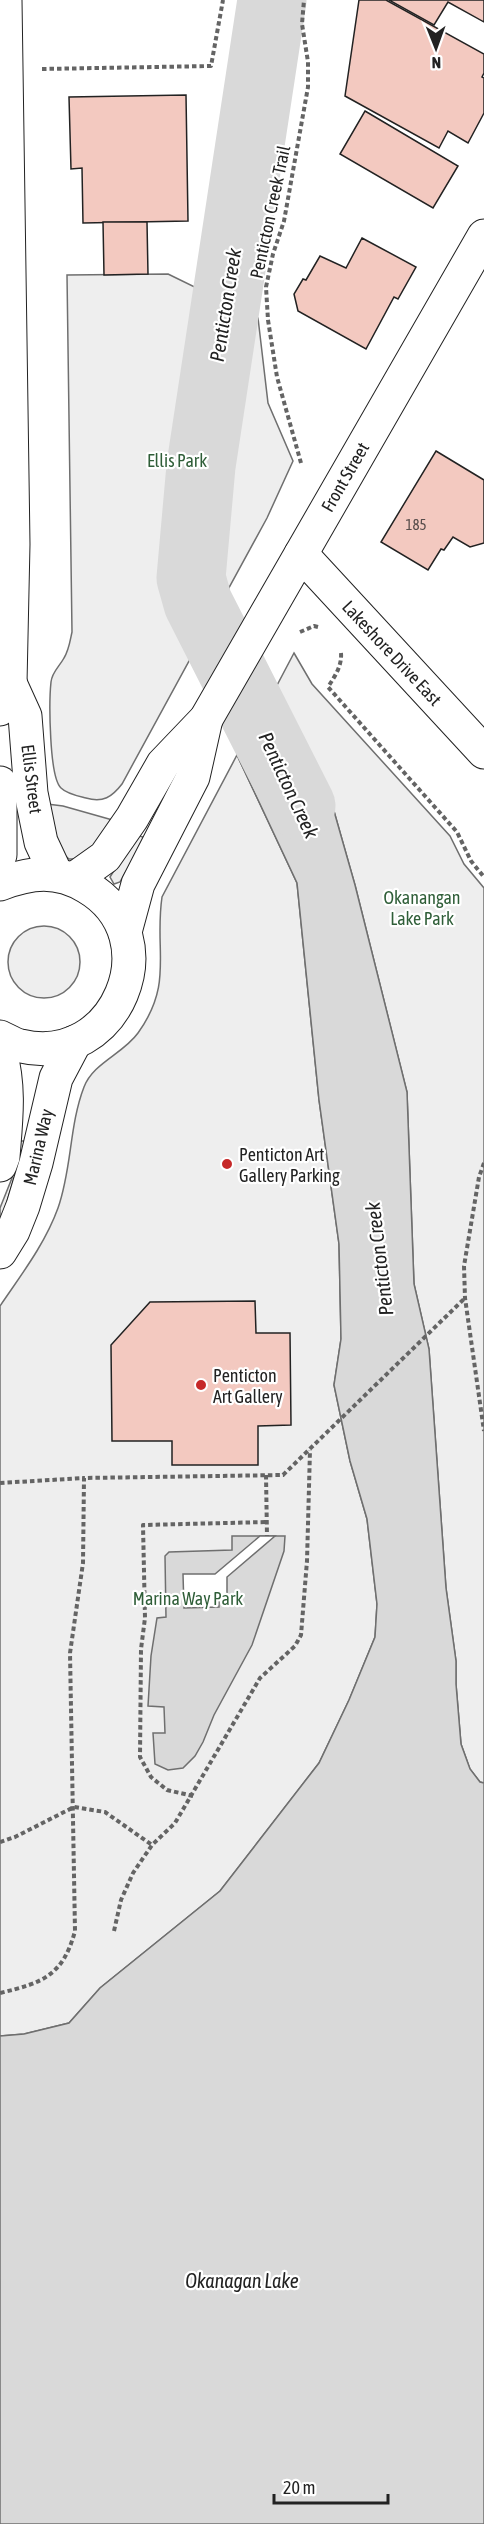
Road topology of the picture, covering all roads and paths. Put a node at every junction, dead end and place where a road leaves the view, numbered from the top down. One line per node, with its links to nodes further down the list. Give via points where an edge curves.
1 (5, 0): 4 (street, Ellis Street)
2 (223, 0): 4 (path, via 212,66)
3 (304, 0): 6 (path, Penticton Creek Trail, via 302,24 308,87 284,221 266,287 277,377)
4 (6, 70): 11 (street, Ellis Street, via 13,544)
5 (484, 236): 7 (street, Front Street)
6 (301, 463)
7 (301, 554): 12 (street, Front Street); 13 (street, Lakeshore Drive East)
8 (314, 626): 9 (path)
9 (324, 630)
10 (340, 646): 17 (path, via 342,660 328,687 457,832)
11 (5, 696): 16 (street, Ellis Street, via 25,716 31,793 41,842)
12 (206, 719): 16 (street, Front Street, via 163,764 105,856); 19 (street, Front Street, via 193,777 138,884)
13 (484, 752)
14 (0, 783): 15 (street, Ellis Street)
15 (0, 855)
16 (65, 876): 18 (street, via 24,874); 19 (street, via 96,892 113,909)
17 (484, 877)
18 (0, 884)
19 (125, 932): 21 (street, via 129,970 117,1006 92,1033)
20 (0, 1037): 21 (street, via 21,1046 48,1048)
21 (75, 1042): 25 (street, Marina Way, via 56,1078 23,1206)
22 (0, 1051): 24 (street, Marina Way, via 7,1077)
23 (484, 1163): 26 (path, via 464,1266)
24 (0, 1165)
25 (0, 1252)
26 (465, 1298): 27 (path); 28 (path)
27 (484, 1431)
28 (310, 1450): 29 (path, via 284,1475); 34 (path, via 301,1635 295,1646 260,1678)
29 (266, 1475): 30 (path); 32 (path)
30 (84, 1478): 31 (path); 35 (path, via 83,1563 70,1653)
31 (0, 1483)
32 (267, 1522): 33 (path); 34 (path, via 143,1525 145,1618 140,1757 151,1777 167,1790)
33 (267, 1536)
34 (193, 1796): 37 (path, via 175,1823)
35 (74, 1807): 36 (path); 37 (path, via 105,1812); 39 (path, via 75,1931 71,1945 45,1979)
36 (0, 1842)
37 (152, 1845): 38 (path, via 120,1900)
38 (114, 1931)
39 (0, 1993)

